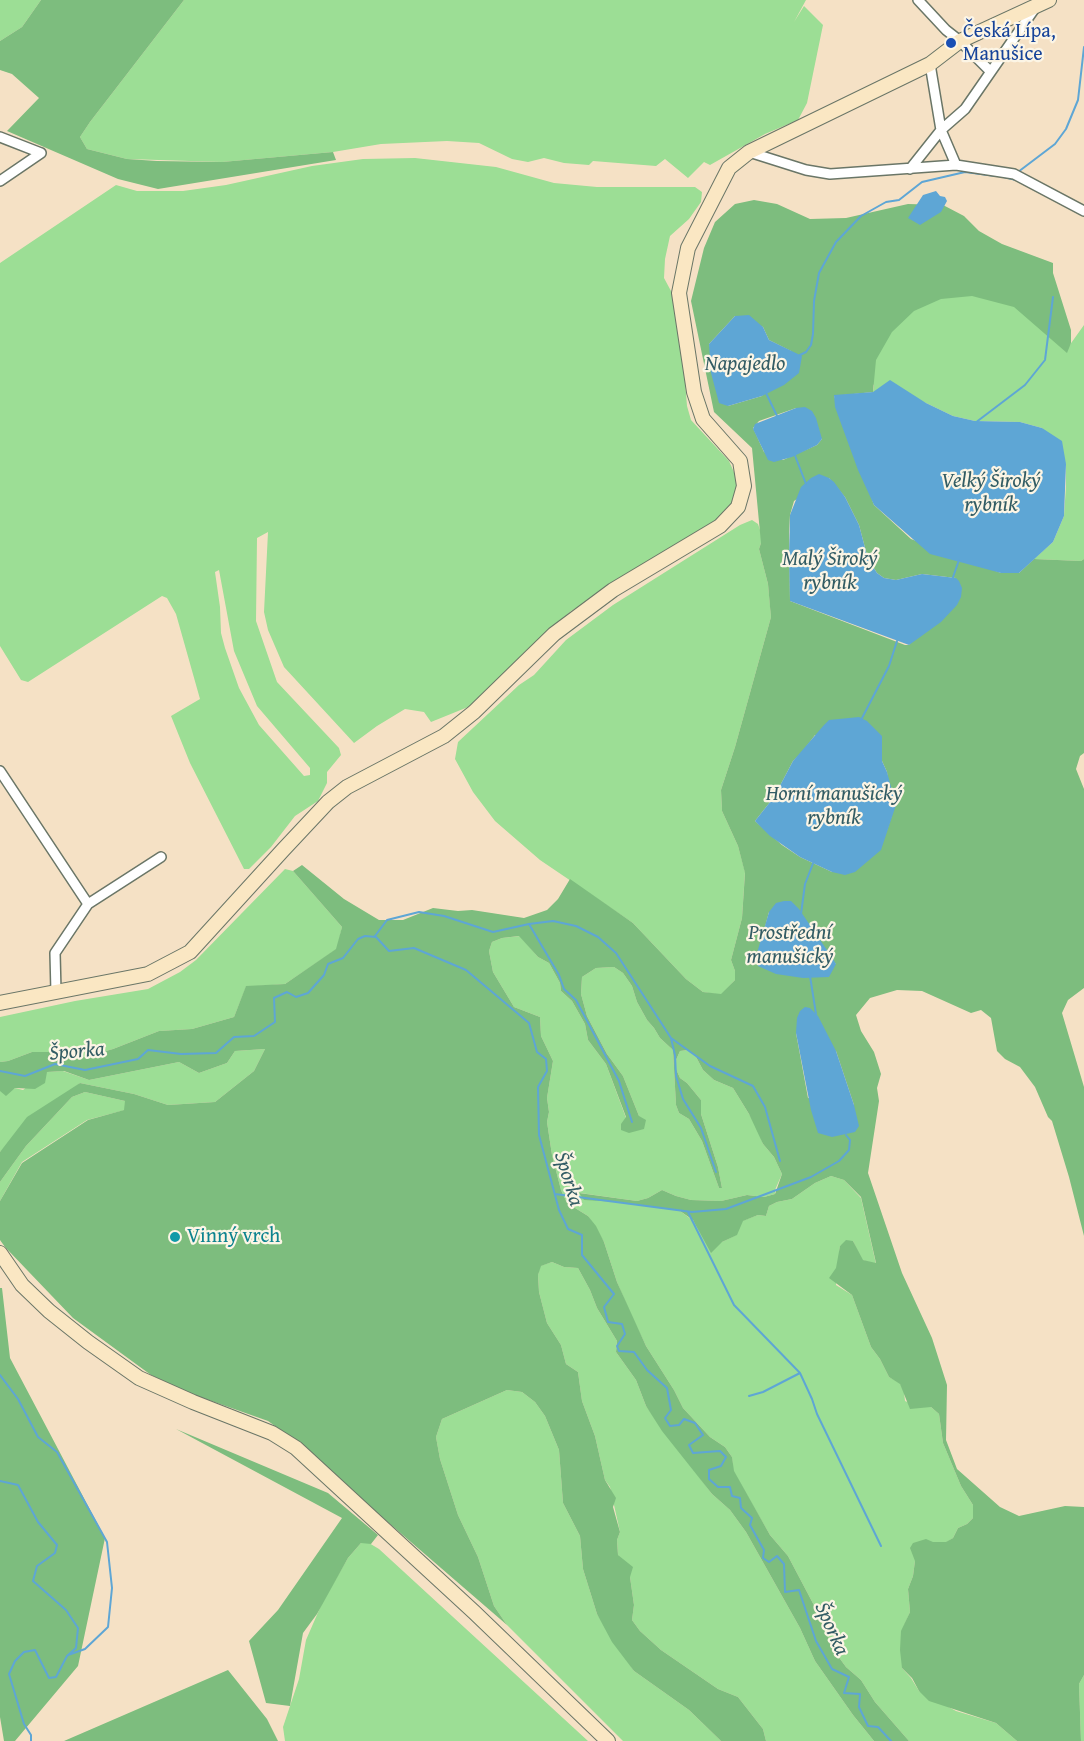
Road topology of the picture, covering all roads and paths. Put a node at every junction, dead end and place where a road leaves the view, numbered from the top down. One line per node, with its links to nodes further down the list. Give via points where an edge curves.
1 (918, 0): 3 (street)
2 (1043, 3): 3 (street); 5 (street)
3 (960, 41): 4 (street); 5 (street)
4 (930, 64): 6 (street); 8 (street)
5 (990, 71): 6 (street, via 964,109)
6 (941, 130): 9 (street); 10 (street)
7 (0, 137): 11 (street, via 41,153)
8 (750, 152): 10 (street, via 830,174); 16 (street, via 729,168 688,248 679,293 694,392 703,419 740,461 744,486 738,507 720,526 613,590 554,634 444,736 347,787 328,802 190,952 147,974)
9 (956, 165): 10 (street); 12 (street, via 1014,174)
10 (909, 169)
11 (0, 181)
12 (1084, 211)
13 (0, 771): 15 (street)
14 (161, 858): 15 (street)
15 (88, 904): 16 (street, via 55,953)
16 (56, 992): 17 (street)
17 (0, 1003)
18 (0, 1253): 19 (street, via 22,1285 49,1311 139,1378 273,1433 296,1448)
19 (608, 1741)

